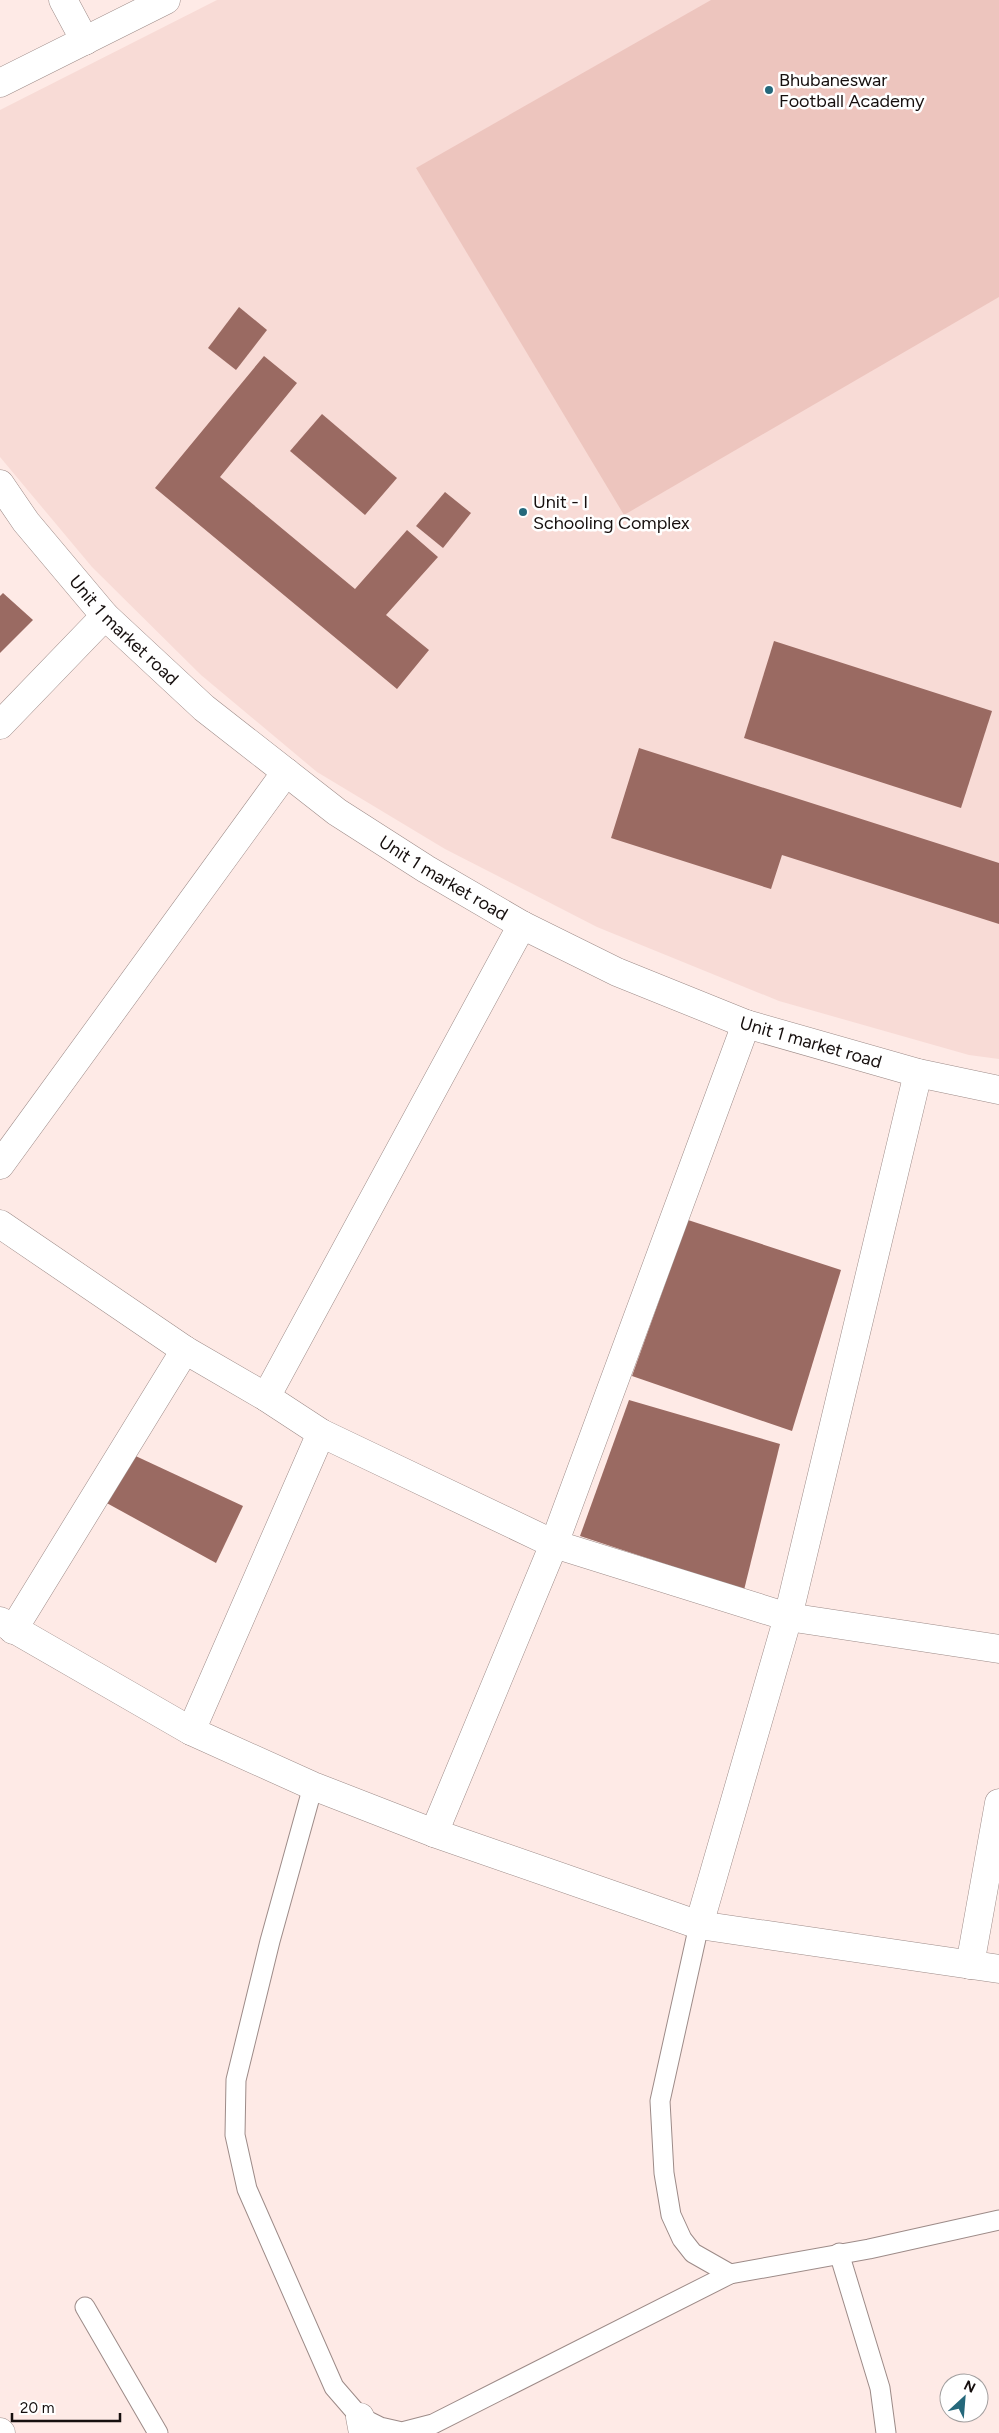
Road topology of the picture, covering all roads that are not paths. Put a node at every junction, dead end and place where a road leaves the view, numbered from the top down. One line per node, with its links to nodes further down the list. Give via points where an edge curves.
1 (63, 0): 3 (street)
2 (166, 0): 3 (street)
3 (85, 42): 4 (street)
4 (0, 83)
5 (0, 484): 6 (street, Unit 1 market road, via 26,522)
6 (105, 616): 7 (street); 8 (street, Unit 1 market road, via 204,708)
7 (0, 725)
8 (286, 772): 9 (street, Unit 1 market road, via 337,812); 13 (street)
9 (522, 925): 10 (street, Unit 1 market road, via 617,972); 16 (street)
10 (746, 1024): 11 (street, Unit 1 market road); 18 (street)
11 (918, 1073): 12 (street, Unit 1 market road); 19 (street)
12 (999, 1090)
13 (0, 1165)
14 (0, 1224): 15 (street)
15 (185, 1350): 16 (street); 20 (street)
16 (266, 1397): 17 (street)
17 (321, 1433): 18 (street); 22 (street)
18 (554, 1544): 19 (street); 25 (street)
19 (788, 1617): 21 (street); 26 (street)
20 (6, 1626): 22 (street)
21 (999, 1649)
22 (191, 1731): 23 (street)
23 (313, 1786): 25 (street); 33 (lane, via 236,2080 235,2134 247,2188 334,2387)
24 (999, 1803): 27 (street)
25 (434, 1833): 26 (street)
26 (699, 1925): 27 (street); 31 (lane, via 660,2101 664,2173 671,2215 682,2239 693,2254)
27 (970, 1966): 28 (street)
28 (999, 1970)
29 (999, 2220): 30 (lane)
30 (839, 2253): 31 (lane); 35 (lane, via 880,2388)
31 (730, 2274): 33 (lane, via 433,2424 402,2432)
32 (85, 2307): 34 (lane)
33 (361, 2425)
34 (158, 2433)
35 (886, 2433)

